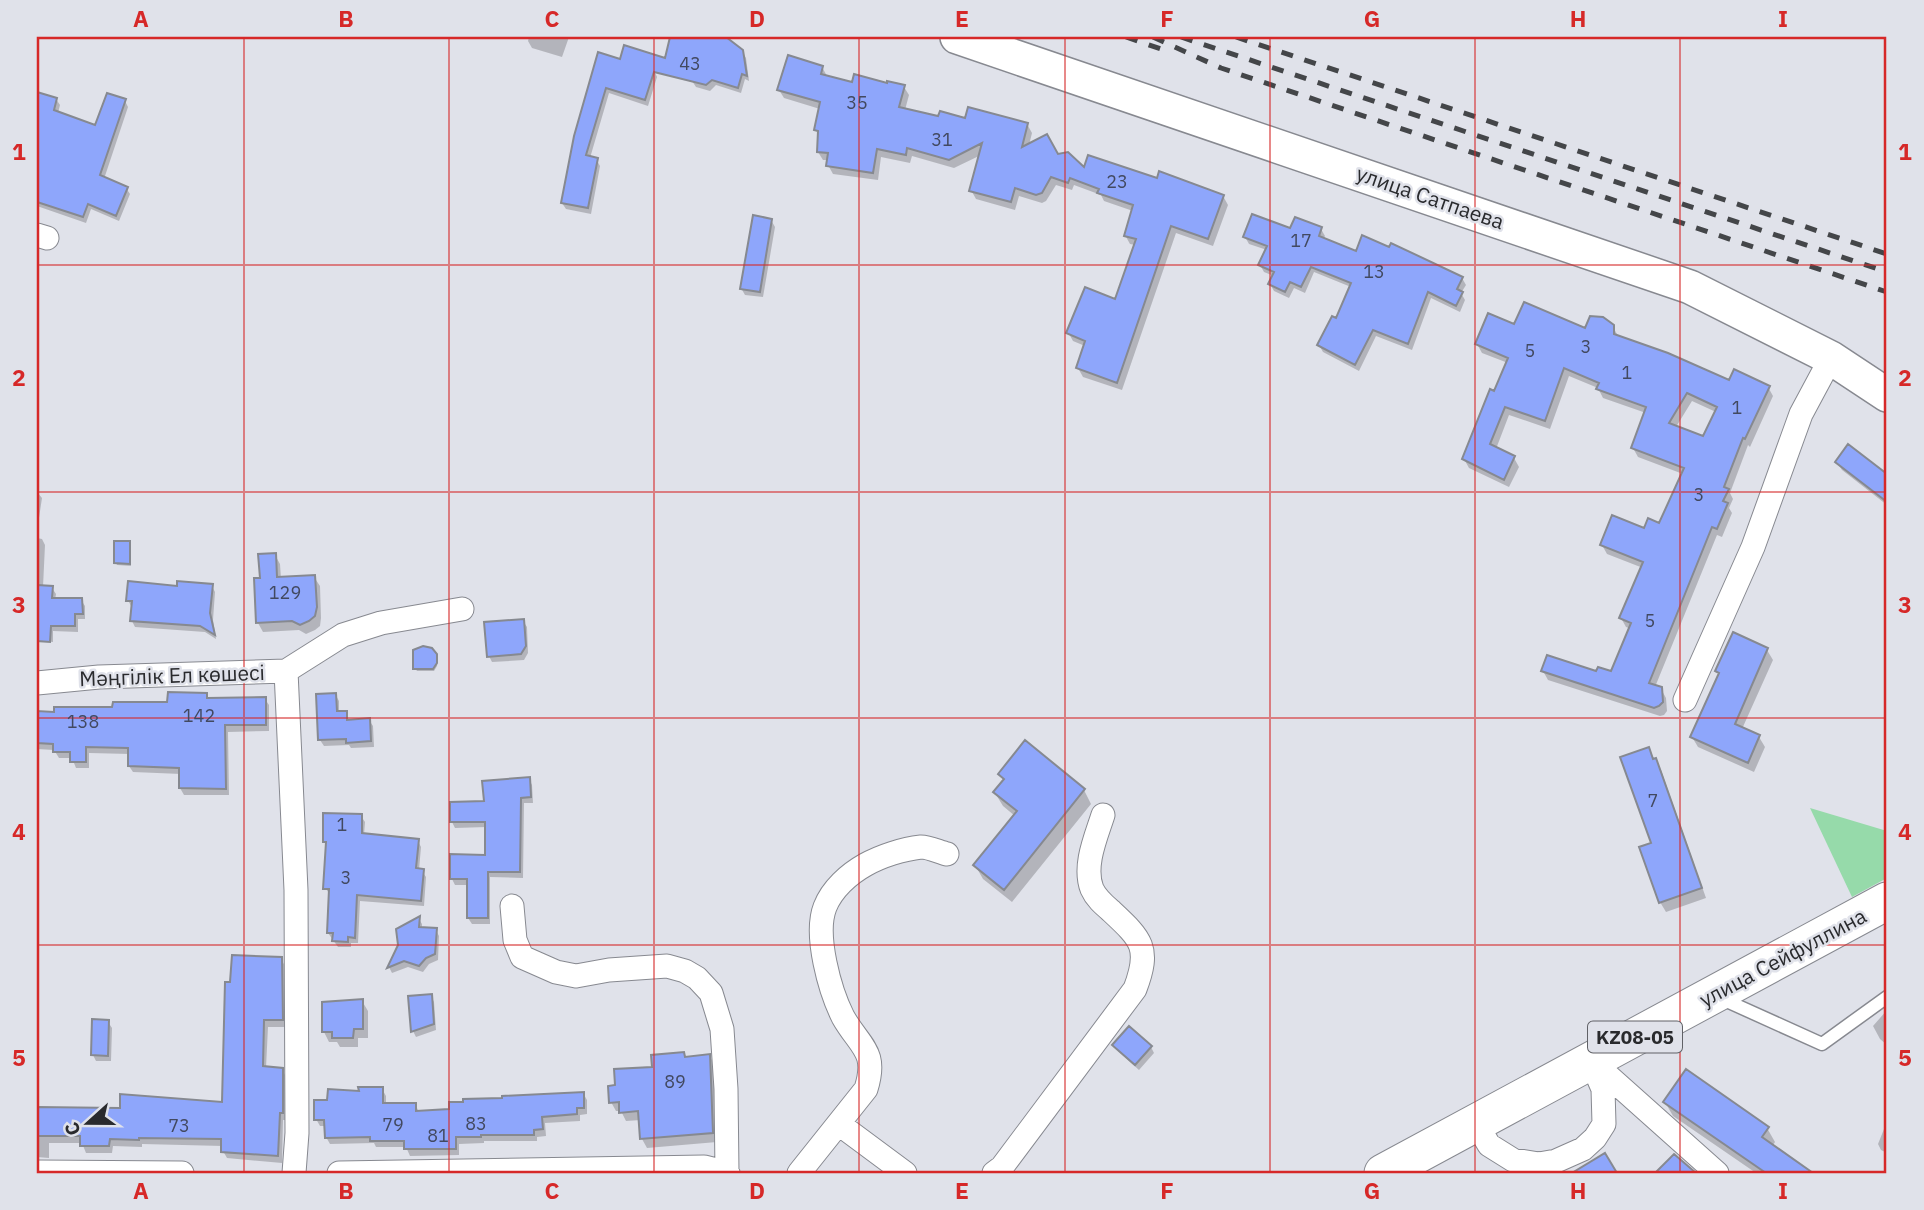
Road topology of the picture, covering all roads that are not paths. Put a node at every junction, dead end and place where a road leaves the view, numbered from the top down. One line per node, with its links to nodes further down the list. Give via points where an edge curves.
1 (957, 37): 2 (street, улица Сатпаева, via 1690,287)
2 (1831, 358): 3 (street, улица Сатпаева); 7 (street, via 1801,414 1753,547)
3 (1887, 395)
4 (463, 609): 5 (street, Мәңгілік Ел көшесі, via 343,635)
5 (286, 671): 6 (street, Мәңгілік Ел көшесі); 19 (street, via 296,890)
6 (37, 683)
7 (1685, 700)
8 (1103, 815): 24 (street, via 1090,856 1092,889 1138,938 1144,958 1142,972 1135,989)
9 (947, 854): 16 (street, via 924,847 877,858 839,885 825,907 823,950 832,987 843,1017 864,1046 871,1074 866,1090)
10 (1887, 901): 12 (main road, улица Сейфуллина / KZ08-05)
11 (512, 906): 21 (street, via 515,940 522,957 535,963 576,976 667,966 697,978 711,993 722,1029)
12 (1713, 995): 13 (lane, via 1822,1044); 14 (main road, улица Сейфуллина / KZ08-05)
13 (1887, 997)
14 (1591, 1061): 15 (main road, улица Сейфуллина / KZ08-05); 15 (street, via 1603,1089 1604,1124 1583,1149 1539,1164 1513,1160 1489,1145); 26 (street)
15 (1476, 1123): 25 (main road, улица Сейфуллина / KZ08-05)
16 (839, 1124): 22 (street); 23 (street)
17 (37, 1172): 18 (street)
18 (182, 1173)
19 (295, 1173)
20 (339, 1173): 21 (street, via 704,1167)
21 (727, 1173)
22 (799, 1173)
23 (905, 1173)
24 (994, 1173)
25 (1383, 1173)
26 (1717, 1173)

